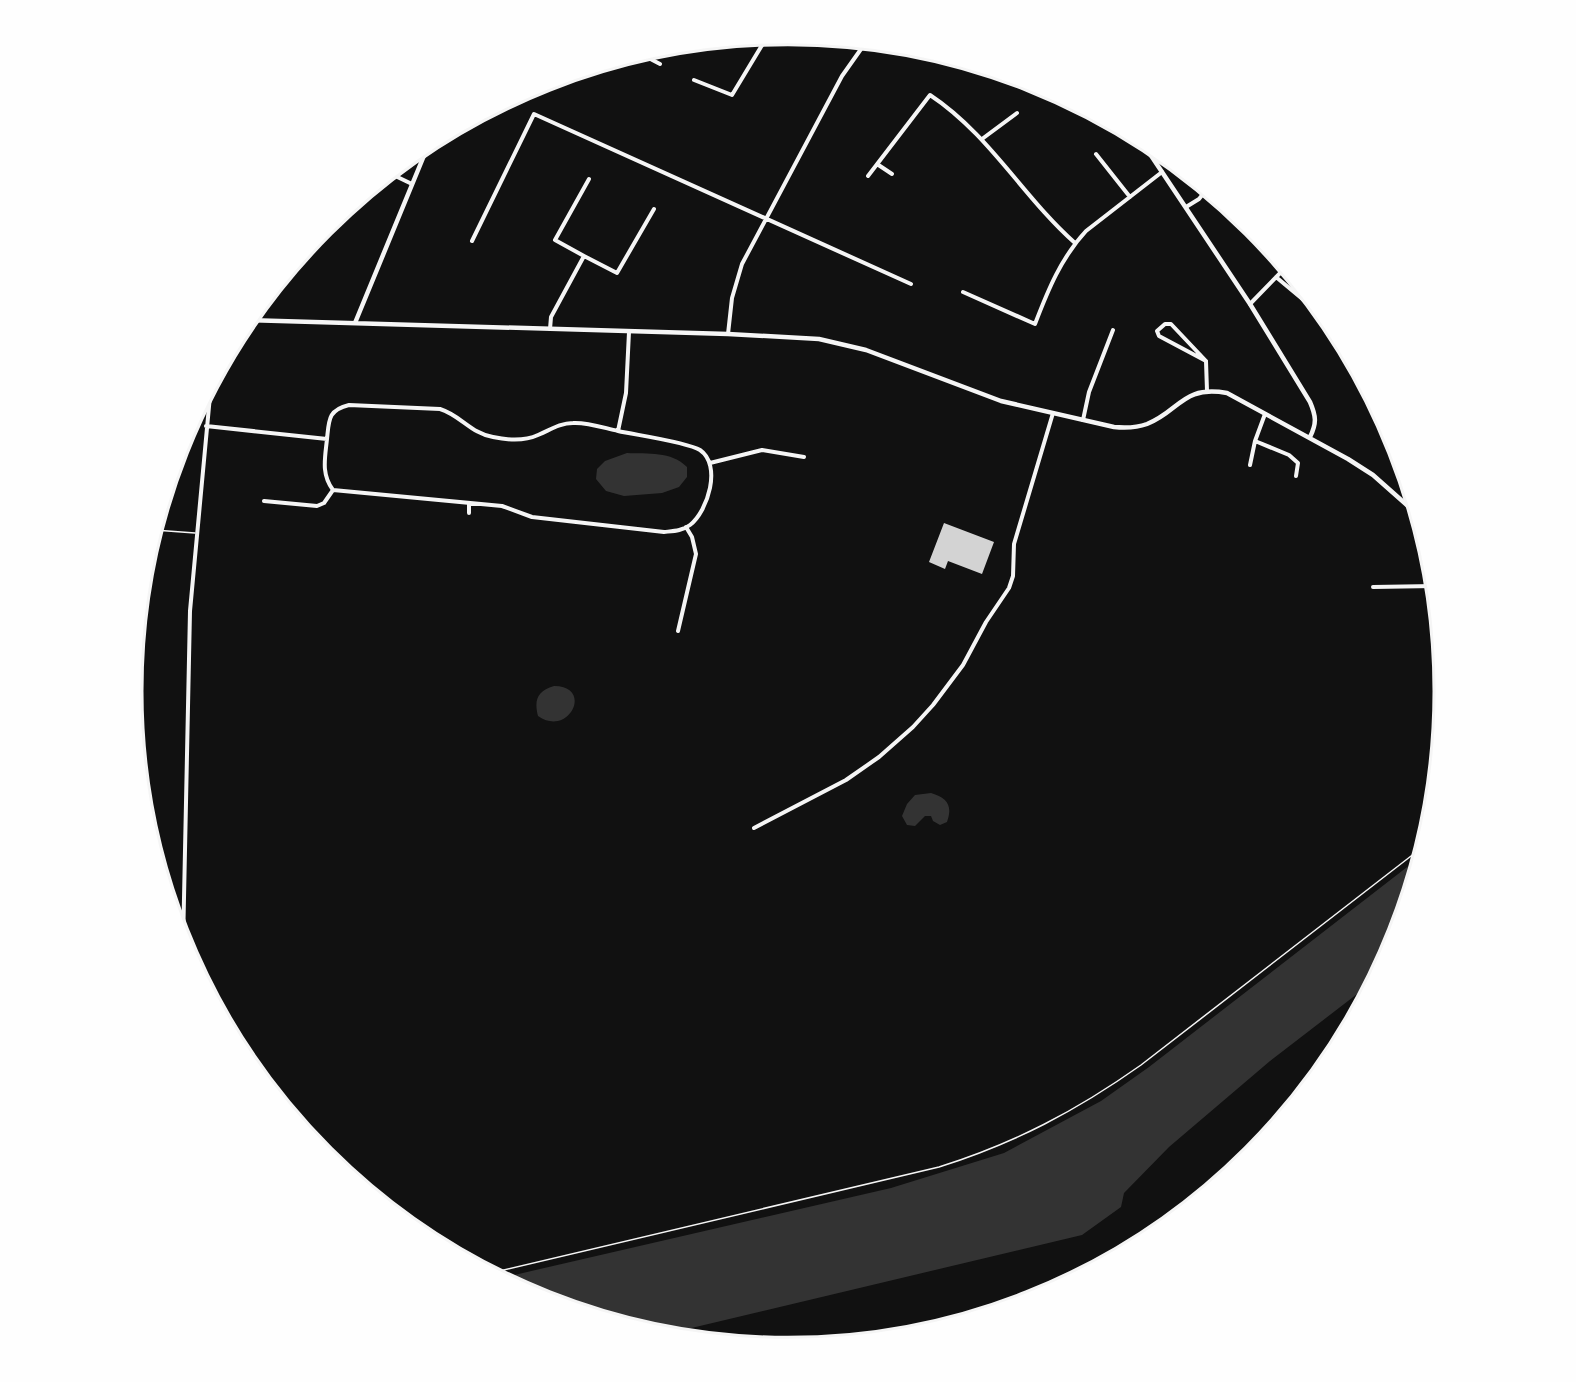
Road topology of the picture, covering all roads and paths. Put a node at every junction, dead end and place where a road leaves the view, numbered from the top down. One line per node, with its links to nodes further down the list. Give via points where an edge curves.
1 (761, 46): 5 (street, via 732,95)
2 (861, 50): 22 (street, via 842,76)
3 (652, 60): 4 (street)
4 (660, 64)
5 (694, 80)
6 (1017, 113): 7 (street)
7 (982, 139): 11 (street, via 949,107 930,95); 24 (street, via 1041,211)
8 (1096, 154): 19 (street)
9 (423, 158): 17 (street)
10 (1153, 158): 12 (street)
11 (877, 164): 13 (street); 14 (street)
12 (1162, 172): 19 (street); 20 (street)
13 (892, 174)
14 (868, 176)
15 (397, 177): 17 (street)
16 (590, 179): 25 (street, via 555,240)
17 (412, 184): 33 (street)
18 (1202, 195): 20 (street)
19 (1130, 197): 24 (street)
20 (1186, 207): 31 (street)
21 (654, 209): 25 (street, via 617,273)
22 (765, 217): 23 (street, via 534,114); 28 (street); 37 (street, via 742,264 732,298)
23 (472, 241)
24 (1075, 243): 29 (street, via 1053,279 1035,324)
25 (584, 256): 34 (street, via 551,317)
26 (1280, 273): 27 (street)
27 (1276, 277): 30 (street); 31 (street)
28 (911, 284)
29 (963, 292)
30 (1301, 297)
31 (1251, 304): 46 (street, via 1315,414 1316,425)
32 (259, 321): 33 (street)
33 (354, 323): 34 (street)
34 (550, 329): 36 (street)
35 (1113, 330): 43 (street, via 1089,392)
36 (628, 332): 37 (street); 45 (street, via 626,393)
37 (728, 334): 42 (street, via 819,339 858,347 1001,401)
38 (1206, 361): 38 (street, via 1171,324 1157,331 1160,336); 39 (street)
39 (1207, 391): 41 (street, via 1227,393); 43 (street, via 1189,396 1148,424 1136,427)
40 (208, 406): 44 (street)
41 (1265, 412): 46 (street); 48 (street)
42 (1053, 413): 43 (street); 64 (street, via 1014,544 1009,588 963,665 920,719 879,757 846,780)
43 (1083, 420)
44 (206, 426): 47 (street); 60 (street)
45 (618, 431): 47 (street, via 574,422 530,438 491,437 440,409 349,405 331,414); 50 (street, via 698,448)
46 (1310, 437): 56 (street, via 1373,475)
47 (327, 439): 53 (street, via 324,471)
48 (1255, 441): 51 (street); 52 (street, via 1299,463)
49 (804, 457): 50 (street, via 762,450)
50 (710, 463): 58 (street, via 706,499 692,524)
51 (1250, 465)
52 (1296, 476)
53 (333, 490): 54 (street, via 317,506); 55 (street)
54 (264, 501)
55 (470, 503): 57 (street); 58 (street, via 512,508 532,517 664,532)
56 (1406, 505)
57 (469, 513)
58 (686, 527): 63 (street, via 696,554)
59 (162, 531): 60 (lane)
60 (197, 533): 66 (street, via 190,611)
61 (1425, 586): 62 (street)
62 (1374, 587)
63 (678, 631)
64 (754, 828)
65 (1413, 855): 67 (path, via 1141,1065 1024,1135 972,1156 916,1172)
66 (184, 919)
67 (503, 1270)

